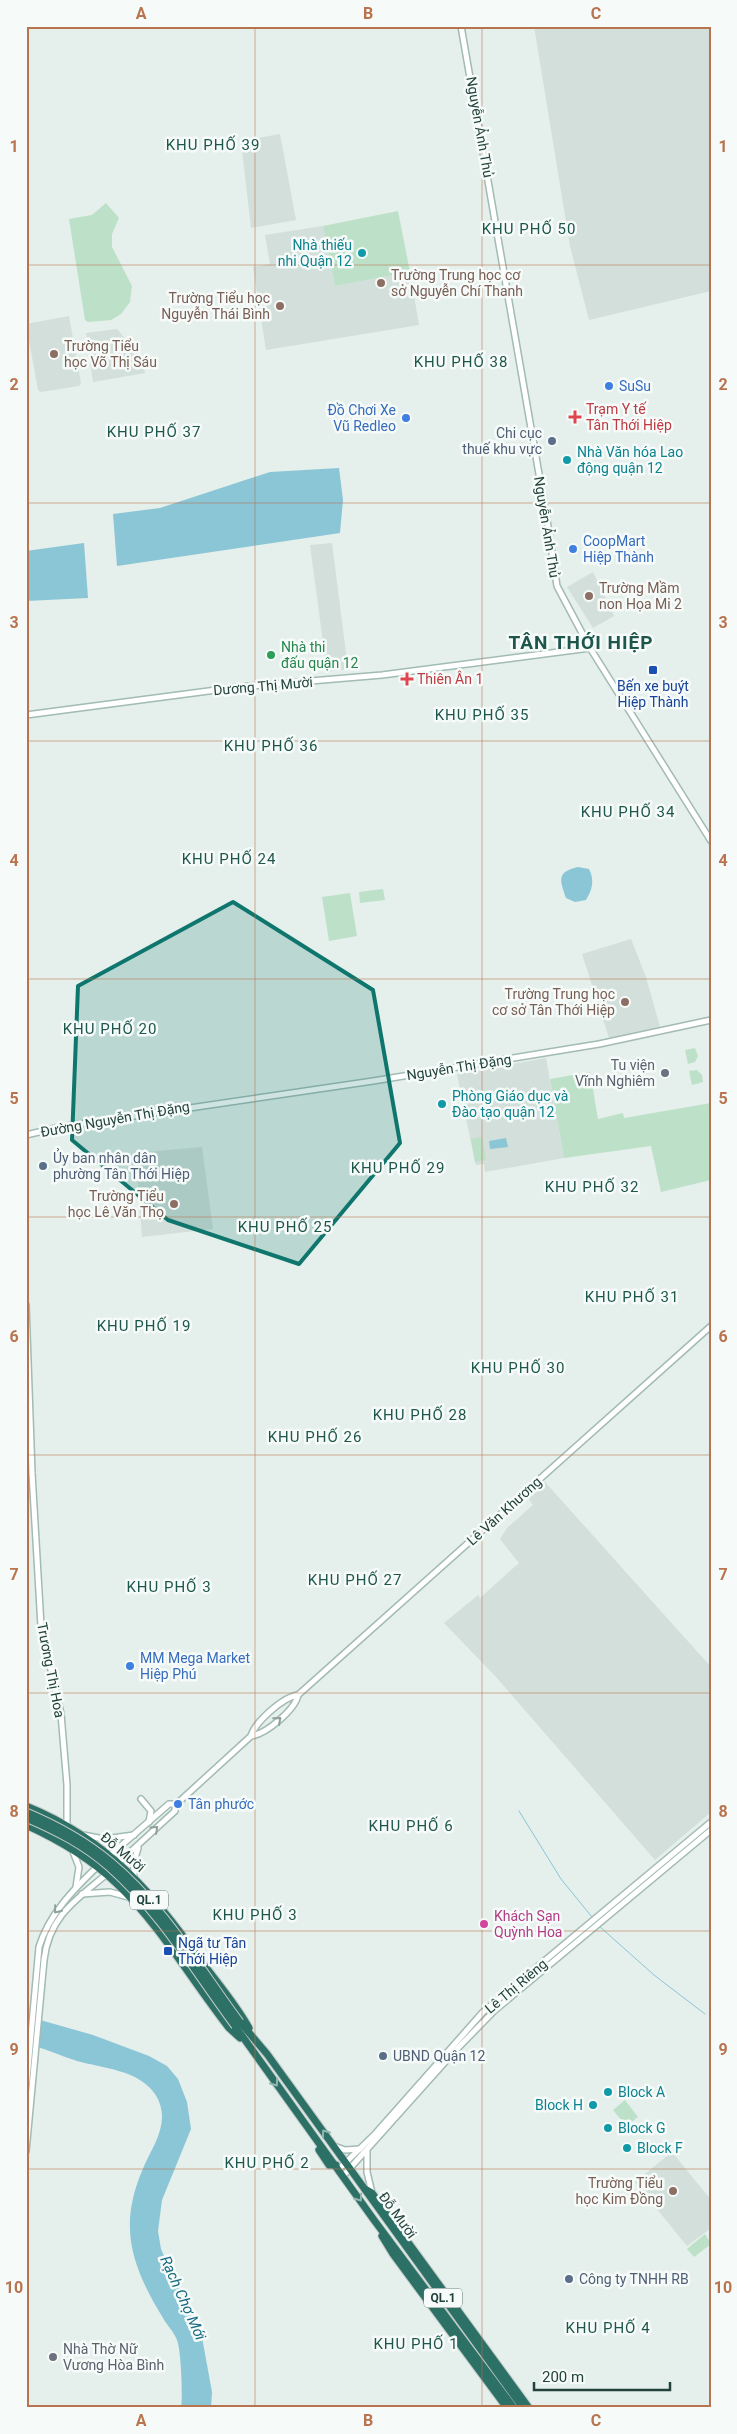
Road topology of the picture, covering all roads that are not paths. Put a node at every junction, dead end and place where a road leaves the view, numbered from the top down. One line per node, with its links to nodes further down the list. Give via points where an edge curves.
1 (462, 26): 2 (street, Nguyễn Ảnh Thủ, via 555,580)
2 (590, 648): 3 (street, Dương Thị Mười, via 382,675 239,687); 4 (street, Nguyễn Ảnh Thủ)
3 (26, 715)
4 (711, 841)
5 (711, 1020): 6 (street, Nguyễn Thị Đặng, via 599,1044 373,1081)
6 (205, 1104): 7 (street, Đường Nguyễn Thị Đặng)
7 (26, 1135)
8 (26, 1305): 20 (street, Trương Thị Hoa, via 41,1626 61,1714)
9 (711, 1326): 10 (street, Lê Văn Khương)
10 (298, 1695): 11 (street, Lê Văn Khương, via 289,1696 254,1727); 11 (street, Lê Văn Khương, one-way to 10, via 260,1735 296,1704)
11 (251, 1736): 13 (street, Lê Văn Khương)
12 (141, 1799): 18 (street, via 151,1810)
13 (176, 1804): 18 (street, Lê Văn Khương, via 169,1804); 24 (street, Lê Văn Khương, one-way to 13, via 175,1811)
14 (26, 1806): 20 (highway, Đỗ Mười / QL.1)
15 (26, 1812): 42 (highway, QL.1, bridge, via 82,1840 125,1874 156,1909)
16 (26, 1818): 42 (highway, QL.1, bridge, via 82,1846 133,1890)
17 (711, 1822): 37 (street, Lê Thị Riêng)
18 (148, 1823): 23 (street, Lê Văn Khương)
19 (26, 1825): 26 (highway, Đỗ Mười / QL.1)
20 (67, 1825): 22 (highway, Đỗ Mười / QL.1)
21 (711, 1830): 37 (street, Lê Thị Riêng)
22 (83, 1835): 23 (street, via 104,1838); 25 (highway, Đỗ Mười / QL.1)
23 (135, 1835): 27 (street, Lê Văn Khương)
24 (140, 1843): 29 (street, Lê Văn Khương); 32 (street)
25 (98, 1846): 27 (highway, Đỗ Mười / QL.1); 28 (highway)
26 (72, 1849): 28 (highway, Đỗ Mười / QL.1); 34 (street, via 79,1867)
27 (110, 1855): 29 (highway, Đỗ Mười / QL.1); 30 (street, Lê Văn Khương)
28 (88, 1860): 30 (highway, Đỗ Mười / QL.1)
29 (119, 1863): 31 (street, Lê Văn Khương); 32 (highway, Đỗ Mười / QL.1)
30 (97, 1867): 31 (highway, Đỗ Mười / QL.1); 34 (street, Lê Văn Khương)
31 (106, 1874): 33 (highway, Đỗ Mười / QL.1); 35 (street, Lê Văn Khương)
32 (132, 1874): 33 (highway); 43 (highway, Đỗ Mười / QL.1, via 196,1953 244,2018)
33 (118, 1884): 36 (highway, Đỗ Mười / QL.1)
34 (76, 1888): 39 (street, Lê Văn Khương, one-way to 39)
35 (82, 1894): 36 (street, via 110,1892); 40 (street, Lê Văn Khương, via 58,1919)
36 (131, 1898): 44 (highway, Đỗ Mười / QL.1, via 229,2028)
37 (602, 1918): 38 (street, Lê Thị Riêng)
38 (591, 1927): 48 (street, Lê Thị Riêng, via 484,2012); 50 (street, Lê Thị Riêng, via 494,2011)
39 (44, 1931): 40 (street); 41 (street, via 39,1947)
40 (50, 1934): 41 (street, Lê Văn Khương)
41 (37, 2005): 45 (street)
42 (237, 2024): 43 (highway, Đỗ Mười / QL.1); 44 (highway, Đỗ Mười / QL.1)
43 (254, 2037): 47 (highway, Đỗ Mười / QL.1, one-way to 43)
44 (246, 2043): 52 (highway, Đỗ Mười / QL.1, one-way to 52)
45 (32, 2055): 46 (street); 49 (street)
46 (26, 2090)
47 (334, 2146): 48 (street, via 344,2150); 51 (highway, Đỗ Mười / QL.1)
48 (360, 2149): 51 (street, Lê Thị Riêng)
49 (26, 2151)
50 (367, 2151): 53 (street, Lê Thị Riêng); 56 (street, via 366,2172)
51 (346, 2163): 52 (street, Lê Thị Riêng); 53 (highway, Đỗ Mười / QL.1)
52 (337, 2167): 54 (highway, Đỗ Mười / QL.1)
53 (351, 2170): 54 (street, Lê Thị Riêng); 55 (highway, Đỗ Mười / QL.1)
54 (343, 2176): 57 (highway, Đỗ Mười / QL.1, one-way to 57)
55 (362, 2188): 56 (highway, QL.1); 60 (highway, Đỗ Mười / QL.1)
56 (372, 2193): 61 (highway, Đỗ Mười / QL.1)
57 (374, 2220): 58 (highway, Đỗ Mười / QL.1, via 393,2254); 59 (highway, Đỗ Mười / QL.1)
58 (507, 2408)
59 (514, 2408)
60 (523, 2408)
61 (529, 2408)

